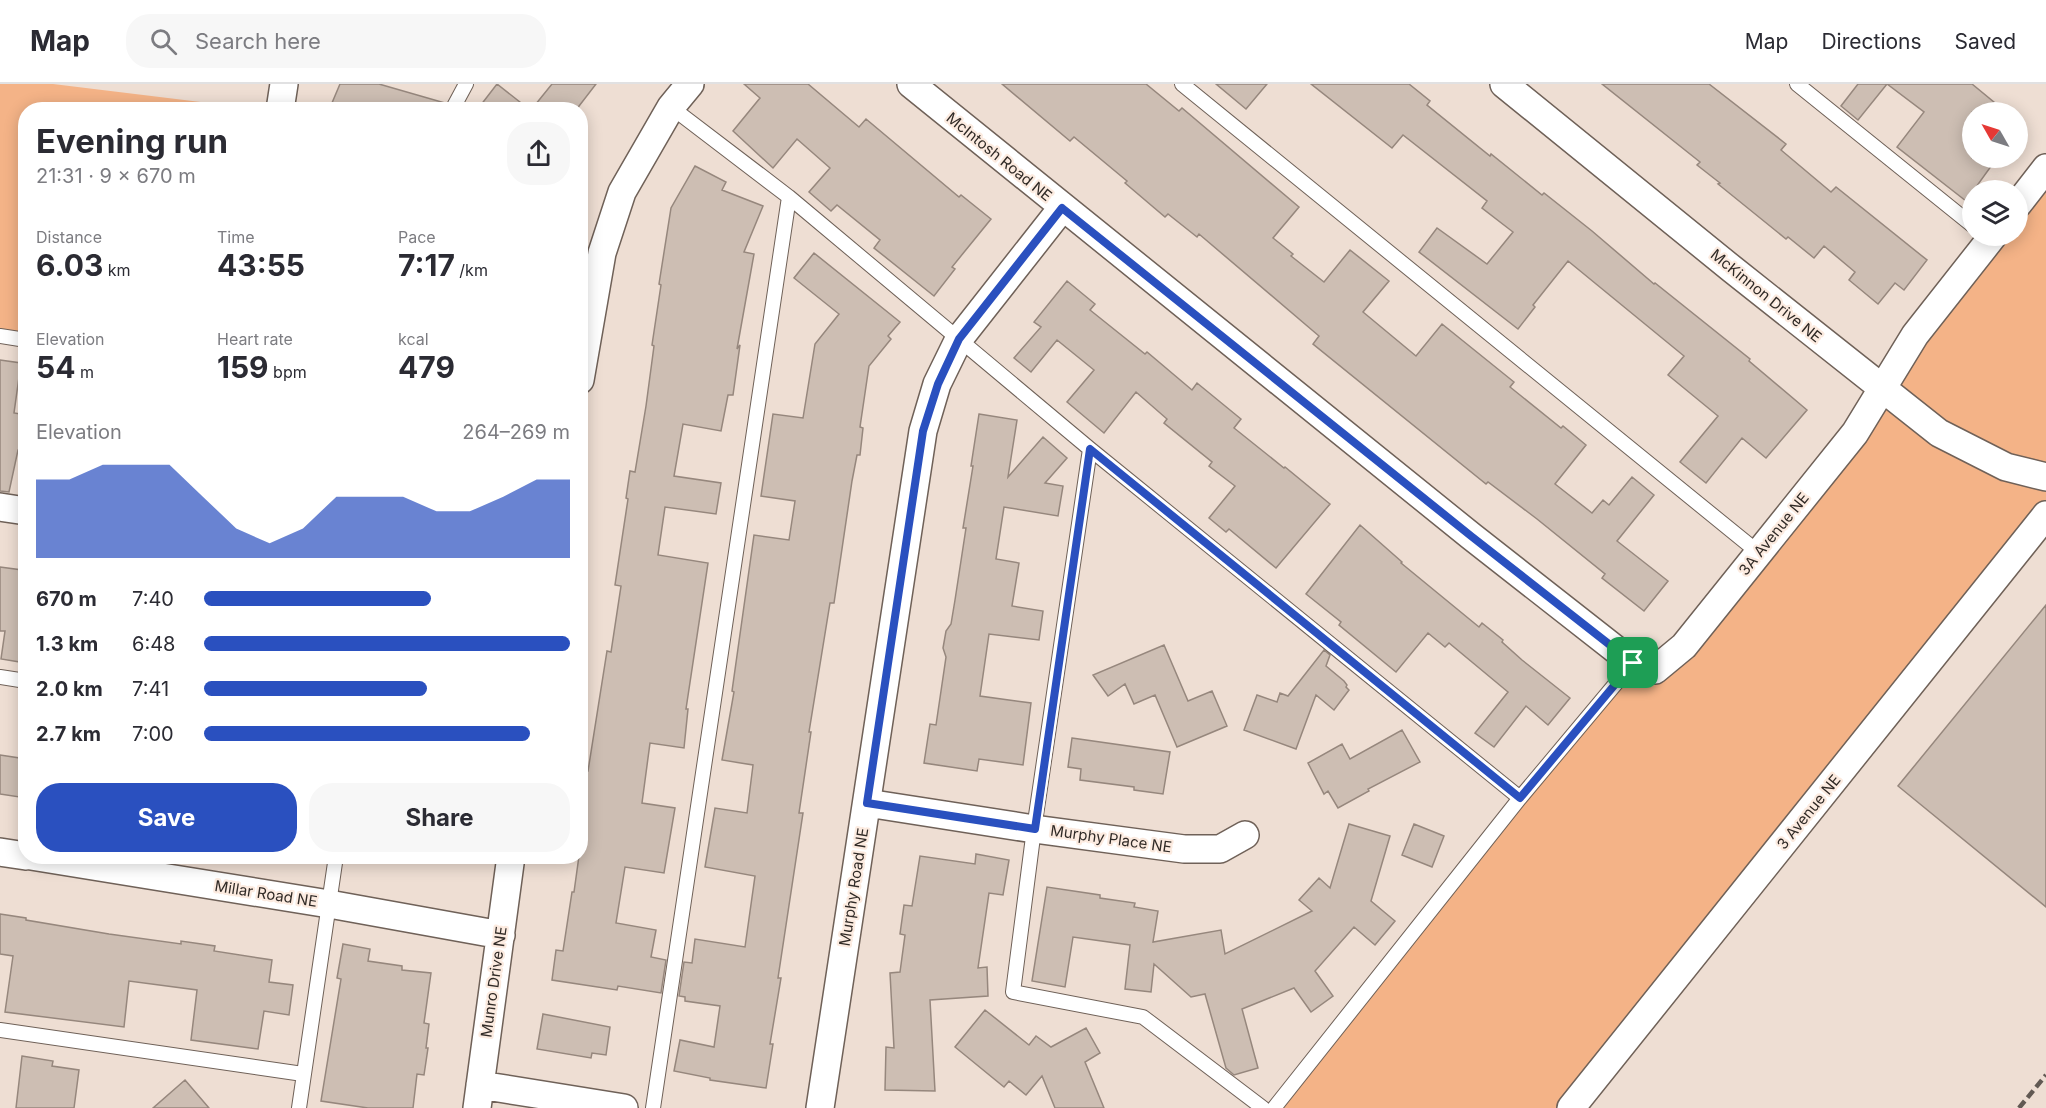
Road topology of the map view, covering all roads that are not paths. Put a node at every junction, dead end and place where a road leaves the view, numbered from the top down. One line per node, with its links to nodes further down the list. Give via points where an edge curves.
1 (284, 84): 8 (street)
2 (466, 84): 9 (lane)
3 (690, 84): 10 (street)
4 (911, 84): 14 (street, McIntosh Road NE)
5 (1182, 84): 28 (lane)
6 (1504, 84): 22 (street, McKinnon Drive NE)
7 (1797, 84): 15 (lane)
8 (281, 102)
9 (456, 102)
10 (671, 107): 13 (lane); 17 (street)
11 (2046, 168): 12 (street)
12 (2028, 191)
13 (789, 197): 21 (lane); 48 (lane)
14 (1062, 208): 21 (street, Murphy Road NE); 29 (street, McIntosh Road NE, via 1461,529)
15 (1962, 216)
16 (1977, 246): 22 (street, 3A Avenue NE)
17 (592, 251): 18 (street)
18 (588, 294)
19 (0, 336): 20 (lane)
20 (18, 339)
21 (959, 339): 23 (lane); 33 (street, Murphy Road NE, via 938,384 923,431)
22 (1881, 388): 24 (street, McKinnon Drive NE, via 1939,433 2006,467); 28 (street, 3A Avenue NE, via 1855,433)
23 (1090, 449): 32 (lane); 34 (lane)
24 (2046, 477)
25 (0, 507): 26 (street)
26 (18, 510)
27 (2046, 515): 52 (street, 3 Avenue NE)
28 (1759, 553): 29 (street, 3A Avenue NE, via 1684,646)
29 (1644, 667): 32 (lane)
30 (0, 677): 31 (lane)
31 (18, 680)
32 (1520, 798): 51 (lane)
33 (867, 803): 34 (street, Murphy Place NE); 49 (street, Murphy Road NE)
34 (1035, 829): 35 (street, Murphy Place NE, via 1184,849 1220,849); 50 (lane, via 1013,992 1143,1017)
35 (1245, 835)
36 (0, 852): 37 (street)
37 (18, 855)
38 (81, 864): 41 (street, Millar Road NE)
39 (335, 864): 41 (lane)
40 (510, 864): 42 (street, Munro Drive NE)
41 (329, 904): 42 (street, Millar Road NE); 44 (lane)
42 (501, 935): 45 (street, Munro Drive NE)
43 (0, 1030): 44 (lane)
44 (303, 1074): 46 (lane)
45 (478, 1096): 47 (street)
46 (298, 1108)
47 (624, 1108)
48 (653, 1108)
49 (820, 1108)
50 (1263, 1108)
51 (1274, 1108)
52 (1571, 1108)

